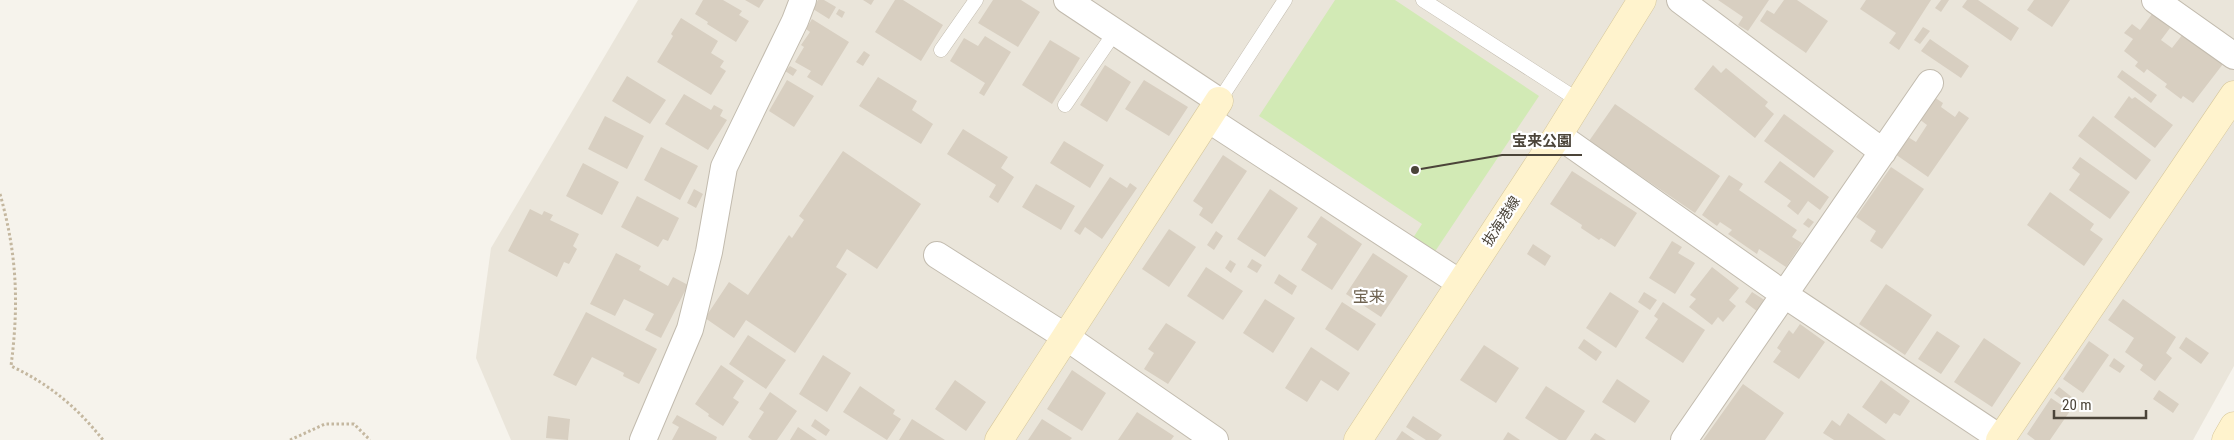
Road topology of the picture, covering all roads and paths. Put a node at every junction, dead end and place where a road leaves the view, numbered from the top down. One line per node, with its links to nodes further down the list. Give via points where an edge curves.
1 (803, 0): 28 (street, via 724,167 709,252 690,329)
2 (976, 0): 10 (lane)
3 (1067, 0): 9 (street)
4 (1285, 0): 16 (lane)
5 (1423, 0): 14 (lane)
6 (1642, 0): 14 (street, 抜海港線)
7 (1680, 0): 18 (street)
8 (2155, 0): 11 (street)
9 (1115, 32): 15 (lane); 16 (street)
10 (941, 50)
11 (2234, 56)
12 (1930, 83): 18 (street)
13 (2234, 95): 33 (street)
14 (1578, 100): 17 (street, 抜海港線)
15 (1065, 105)
16 (1214, 110): 21 (street); 23 (street)
17 (1558, 135): 21 (street, 抜海港線); 22 (street)
18 (1883, 152): 22 (street)
19 (0, 194): 25 (path, via 9,225 16,275 16,331 11,366 40,380 68,402)
20 (937, 255): 23 (street)
21 (1460, 283): 31 (street, 抜海港線)
22 (1785, 295): 32 (street); 33 (street)
23 (1066, 337): 29 (street); 30 (street)
24 (2234, 426): 34 (street)
25 (103, 440)
26 (290, 440): 27 (path, via 325,424 354,424)
27 (370, 440)
28 (643, 440)
29 (999, 440)
30 (1215, 440)
31 (1358, 440)
32 (1684, 440)
33 (2002, 440)
34 (2226, 440)

